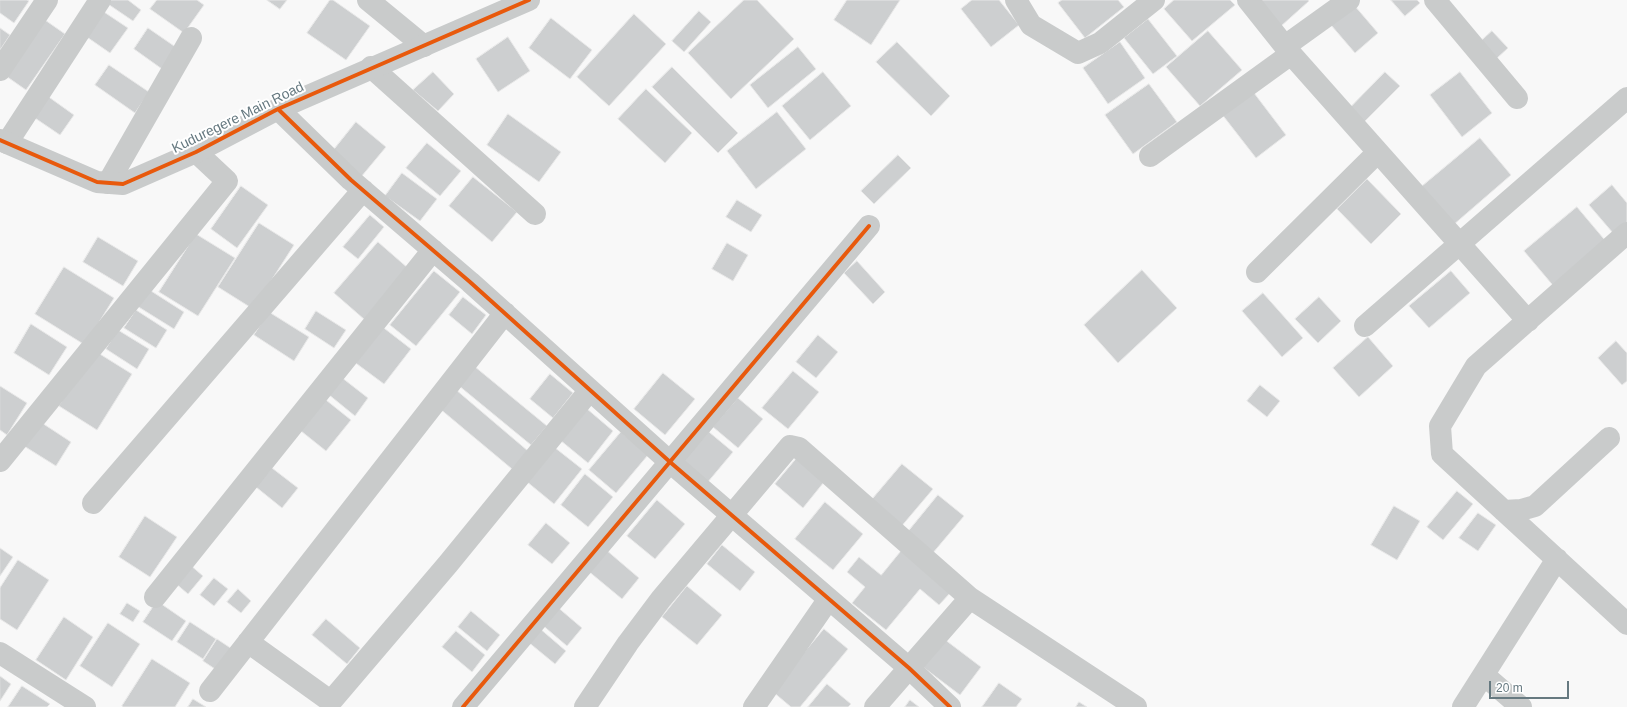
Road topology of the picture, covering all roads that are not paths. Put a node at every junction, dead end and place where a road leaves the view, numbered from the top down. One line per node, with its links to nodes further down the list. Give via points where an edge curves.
1 (47, 0): 14 (street)
2 (100, 0): 18 (street)
3 (368, 0): 11 (street)
4 (1016, 0): 5 (street, via 1031,25 1078,53 1100,43)
5 (1154, 0)
6 (1248, 0): 12 (street)
7 (1349, 0): 12 (street)
8 (1435, 0): 15 (street)
9 (524, 1): 11 (street, Kuduregere Main Road)
10 (191, 38): 22 (street)
11 (424, 46): 13 (street, Kuduregere Main Road)
12 (1288, 50): 20 (street); 21 (street)
13 (371, 67): 17 (street, Kuduregere Main Road); 24 (street)
14 (0, 70)
15 (1517, 98)
16 (1627, 98): 27 (street)
17 (278, 109): 19 (street, Kuduregere Main Road); 23 (street)
18 (4, 142): 22 (street, Kuduregere Main Road, via 97,182)
19 (196, 152): 22 (street, Kuduregere Main Road, via 123,184); 35 (street, via 227,181)
20 (1378, 152): 27 (street); 29 (street)
21 (1150, 156)
22 (108, 183)
23 (363, 190): 28 (street); 37 (street)
24 (535, 214)
25 (869, 226): 36 (street)
26 (1627, 233): 31 (street)
27 (1459, 244): 31 (street); 32 (street)
28 (433, 250): 30 (street); 41 (street)
29 (1258, 272)
30 (505, 313): 33 (street); 45 (street)
31 (1528, 321): 38 (street, via 1476,366 1440,426 1442,454)
32 (1365, 326)
33 (590, 390): 36 (street); 45 (street, via 448,564 333,699 326,698)
34 (1609, 438): 38 (street, via 1535,506)
35 (0, 461)
36 (670, 462): 39 (street); 51 (street)
37 (93, 503)
38 (1504, 511): 40 (street)
39 (732, 516): 42 (street, via 790,446 799,448); 43 (street); 52 (street, via 657,605)
40 (1557, 559): 44 (street); 48 (street)
41 (155, 597)
42 (970, 598): 47 (street); 56 (street)
43 (828, 600): 47 (street); 53 (street)
44 (1627, 624)
45 (248, 642): 49 (street)
46 (0, 653): 50 (street)
47 (909, 668): 54 (street); 55 (street)
48 (1484, 675): 57 (street); 58 (street)
49 (210, 691)
50 (84, 707)
51 (463, 707)
52 (585, 707)
53 (754, 707)
54 (875, 707)
55 (950, 707)
56 (1136, 707)
57 (1463, 707)
58 (1521, 707)

